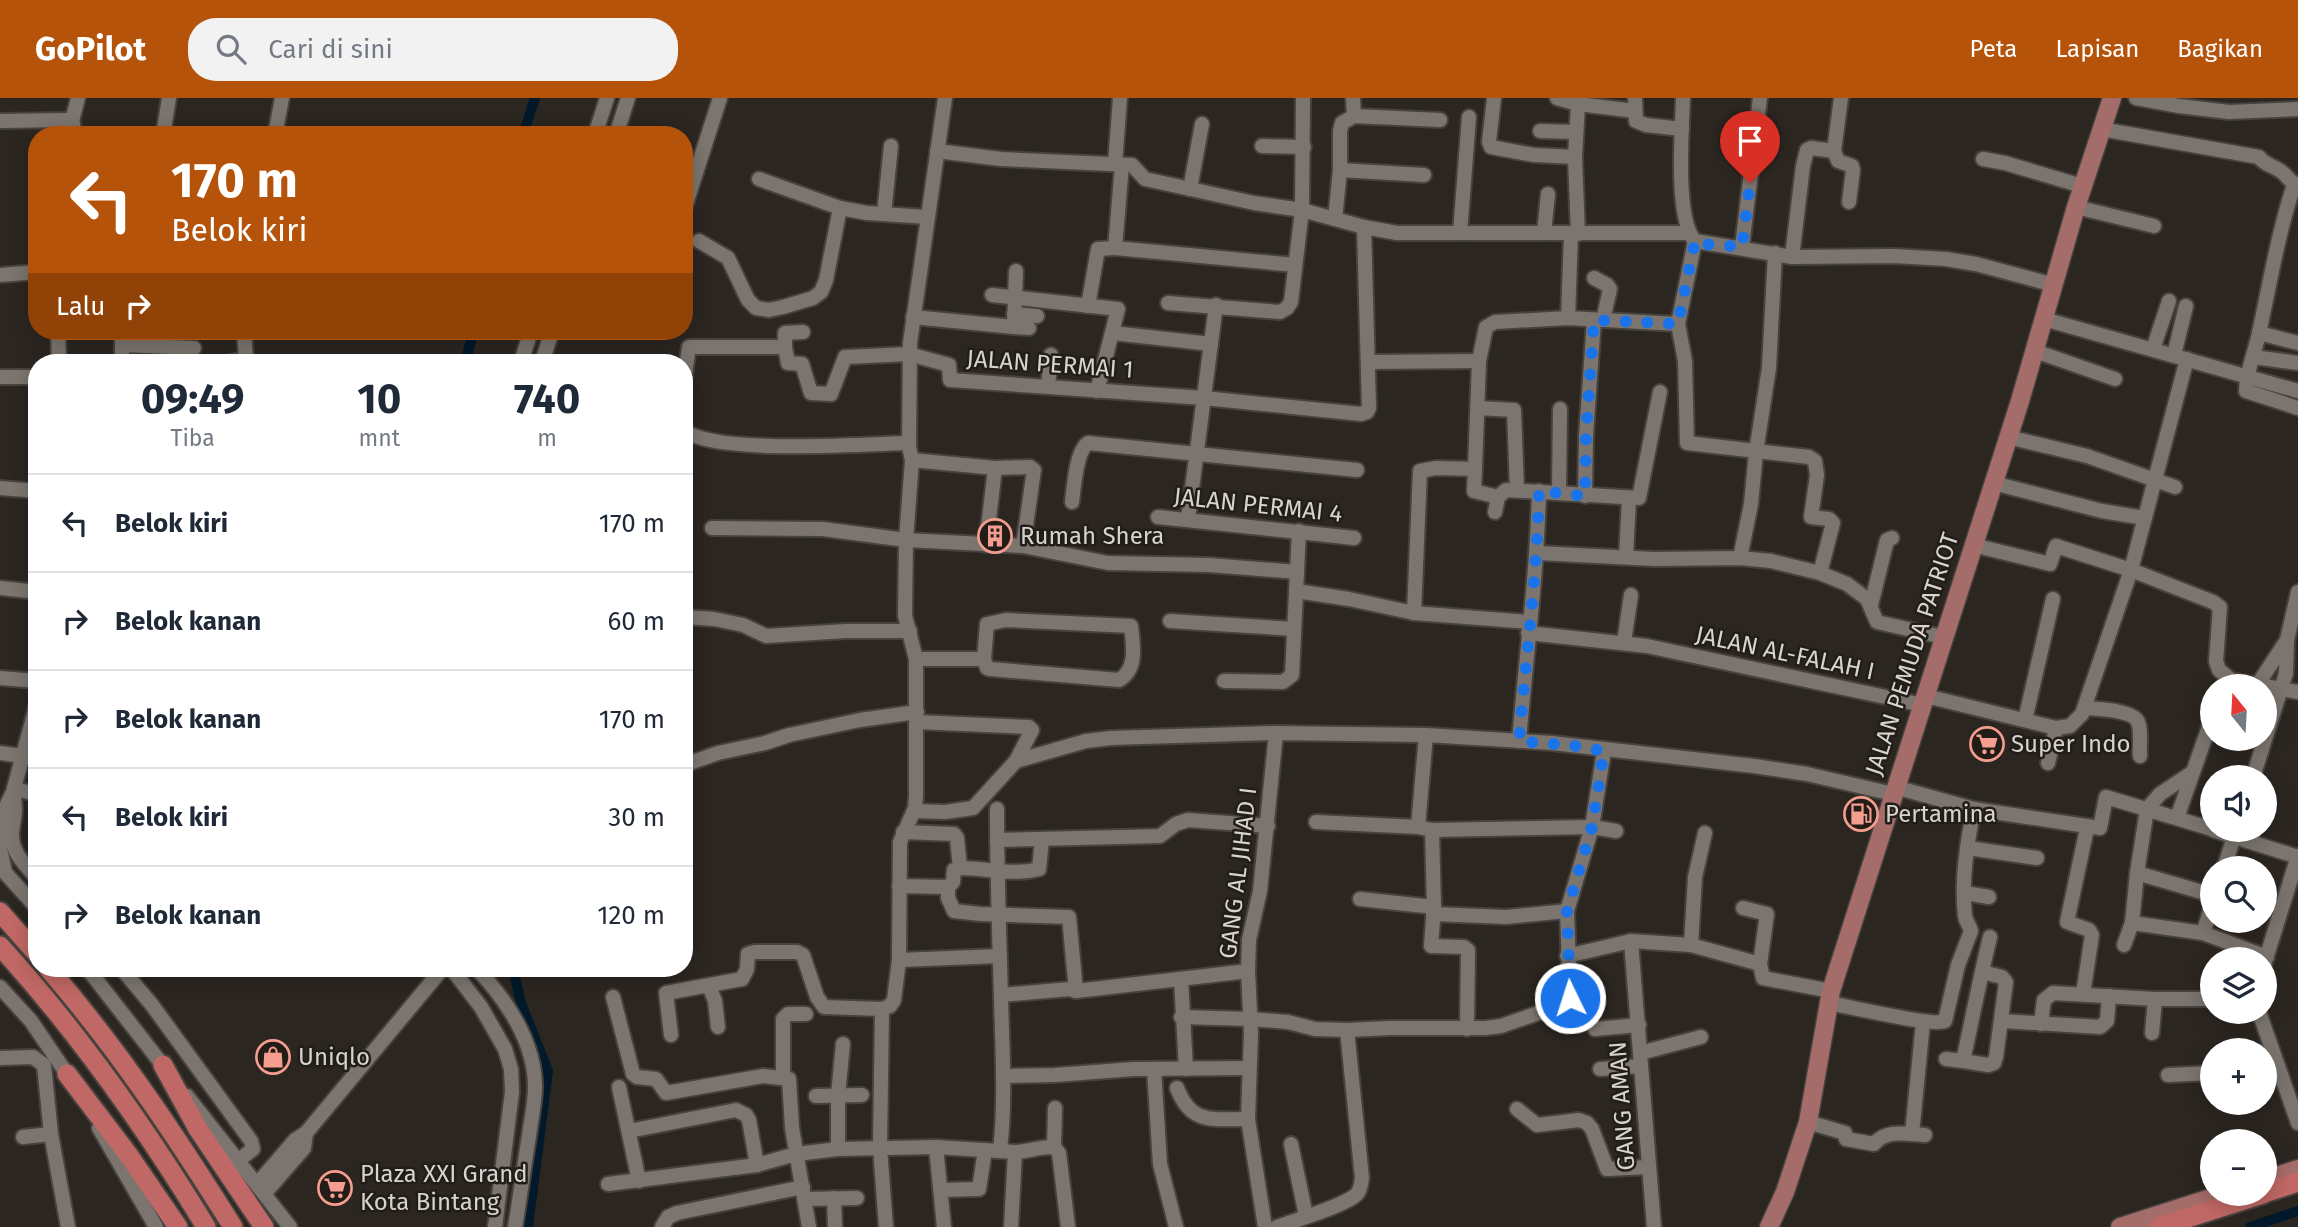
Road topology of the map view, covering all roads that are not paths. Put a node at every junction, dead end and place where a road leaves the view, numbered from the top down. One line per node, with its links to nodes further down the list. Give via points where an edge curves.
1 (78, 98): 29 (street)
2 (169, 98): 30 (street)
3 (282, 98): 31 (street)
4 (607, 98): 32 (street)
5 (628, 98): 33 (street)
6 (720, 98): 51 (street)
7 (945, 98): 43 (street)
8 (1120, 98): 47 (street)
9 (1292, 98): 22 (street)
10 (1303, 98): 22 (street)
11 (1353, 98): 23 (street)
12 (1494, 98): 42 (street, via 1489,142)
13 (1557, 98): 19 (street)
14 (1683, 98): 34 (street)
15 (1760, 98): 70 (street)
16 (1841, 98): 44 (street)
17 (2112, 98): 35 (main road, JALAN PEMUDA PATRIOT)
18 (2136, 98): 21 (street, via 2229,112)
19 (1578, 104): 20 (street); 37 (street)
20 (1635, 104): 34 (street, via 1636,121)
21 (2298, 109)
22 (1303, 113): 40 (street)
23 (1354, 116): 25 (street); 48 (street, via 1342,123)
24 (1469, 117): 41 (street)
25 (1440, 120)
26 (0, 121): 28 (street)
27 (1202, 124): 54 (street)
28 (52, 126)
29 (73, 126)
30 (164, 126)
31 (277, 126)
32 (598, 126)
33 (619, 126)
34 (1682, 129): 68 (street, via 1682,192)
35 (2101, 129): 52 (street, via 2259,157); 53 (main road, JALAN PEMUDA PATRIOT)
36 (1540, 131): 37 (street)
37 (1576, 132): 45 (street)
38 (891, 146): 60 (street)
39 (1262, 146): 40 (street)
40 (1304, 147): 59 (street)
41 (1466, 147): 42 (street); 65 (street)
42 (1494, 148): 45 (street)
43 (937, 151): 47 (street); 61 (street)
44 (1834, 151): 56 (street, via 1838,160 1852,166); 73 (street, via 1807,150)
45 (1575, 157): 67 (street)
46 (1983, 159): 53 (street)
47 (1119, 164): 54 (street, via 1132,165 1145,179); 71 (street)
48 (1340, 170): 49 (street); 62 (street)
49 (1424, 175)
50 (760, 179): 58 (street)
51 (693, 182)
52 (2296, 185): 96 (street, via 2283,219)
53 (2082, 186): 57 (main road, JALAN PEMUDA PATRIOT)
54 (1190, 189): 59 (street)
55 (1548, 194): 66 (street)
56 (1849, 202)
57 (2076, 207): 63 (street); 79 (main road, JALAN PEMUDA PATRIOT)
58 (840, 208): 60 (street); 69 (street, via 821,292 783,307 756,308 728,258)
59 (1302, 210): 62 (street); 74 (street)
60 (884, 214): 61 (street)
61 (927, 217): 88 (street)
62 (1335, 219): 64 (street)
63 (2154, 226)
64 (1364, 227): 65 (street, via 1397,233); 110 (street)
65 (1460, 233): 66 (street)
66 (1544, 233): 67 (street)
67 (1575, 234): 68 (street); 89 (street)
68 (1692, 237): 70 (street, via 1703,244); 93 (street)
69 (699, 241)
70 (1742, 247): 72 (street)
71 (1115, 248): 74 (street); 85 (street, via 1098,249)
72 (1775, 253): 73 (street); 127 (street, via 1769,368)
73 (1792, 257): 79 (street, via 1946,259)
74 (1295, 265): 84 (street, via 1291,302 1280,312)
75 (1016, 271): 81 (street)
76 (28, 273): 77 (street)
77 (0, 275)
78 (1594, 278): 91 (street, via 1610,289)
79 (2054, 285): 90 (main road, JALAN PEMUDA PATRIOT)
80 (992, 295): 81 (street)
81 (1015, 298): 85 (street); 92 (street)
82 (2169, 301): 102 (street)
83 (1168, 303): 84 (street)
84 (1216, 305): 98 (street)
85 (1088, 306): 95 (street, via 1118,309)
86 (2186, 306): 107 (street)
87 (1037, 316): 92 (street)
88 (913, 317): 92 (street); 105 (street)
89 (1568, 318): 91 (street); 109 (street, via 1490,324)
90 (2044, 319): 102 (street); 103 (main road, JALAN PEMUDA PATRIOT)
91 (1599, 320): 93 (street); 141 (street, via 1586,436)
92 (1019, 323)
93 (1678, 324): 127 (street, via 1685,361 1687,443)
94 (803, 332): 101 (street, via 785,333)
95 (1113, 333): 98 (street); 117 (street)
96 (2259, 333): 99 (street); 108 (street)
97 (136, 340): 100 (street)
98 (1210, 344): 120 (street)
99 (2298, 344)
100 (194, 348)
101 (785, 348): 104 (street, via 689,347); 105 (street, via 788,363 802,364 811,393 831,394 845,358)
102 (2153, 349): 107 (street)
103 (2035, 351): 115 (street); 125 (main road, JALAN PEMUDA PATRIOT)
104 (688, 354)
105 (909, 354): 116 (street, JALAN PERMAI 1, via 949,365 950,380); 126 (street)
106 (1051, 355): 116 (street)
107 (2181, 357): 112 (street); 133 (street)
108 (2253, 357): 111 (street); 112 (street)
109 (1479, 361): 110 (street); 121 (street)
110 (1369, 362): 120 (street, JALAN PERMAI 1, via 1369,408 1361,414)
111 (2298, 363)
112 (2246, 376): 119 (street); 122 (street, via 2246,391)
113 (0, 377): 114 (street)
114 (28, 377)
115 (2115, 379)
116 (1048, 386): 117 (street, JALAN PERMAI 1)
117 (1097, 391): 120 (street, JALAN PERMAI 1)
118 (1661, 391): 143 (street, via 1641,497)
119 (2298, 391)
120 (1203, 398): 128 (street)
121 (1478, 408): 130 (street); 138 (street, via 1514,410)
122 (2298, 408)
123 (1560, 409): 140 (street)
124 (693, 437): 126 (street, via 732,443)
125 (2008, 437): 133 (street, via 2087,456); 134 (main road, JALAN PEMUDA PATRIOT)
126 (909, 443): 129 (street)
127 (1756, 452): 159 (street); 162 (street, via 1815,461 1811,516 1833,523)
128 (1197, 453): 132 (street); 144 (street, via 1088,443 1080,456); 147 (street)
129 (912, 460): 131 (street); 153 (street)
130 (1476, 463): 142 (street, via 1474,491); 170 (street, via 1420,471)
131 (995, 468): 154 (street); 156 (street, via 1034,470)
132 (1357, 470)
133 (2155, 480): 135 (street); 148 (street)
134 (1993, 483): 148 (street); 155 (main road, JALAN PEMUDA PATRIOT)
135 (2175, 487)
136 (0, 488): 137 (street)
137 (28, 490)
138 (1517, 490): 139 (street); 142 (street, via 1504,490)
139 (1539, 491): 140 (street); 157 (street)
140 (1559, 493): 141 (street)
141 (1585, 496): 143 (street)
142 (1499, 497): 145 (street)
143 (1629, 499): 158 (street)
144 (1072, 502)
145 (1495, 512)
146 (1158, 517): 147 (street, JALAN PERMAI 4)
147 (1188, 519): 150 (street, JALAN PERMAI 4)
148 (2144, 519): 160 (street)
149 (712, 528): 153 (street, via 800,527)
150 (1299, 531): 151 (street, JALAN PERMAI 4); 161 (street)
151 (1354, 538)
152 (1892, 538): 169 (street, via 1887,540)
153 (906, 540): 154 (street); 175 (street, via 905,616)
154 (986, 545): 156 (street)
155 (1973, 545): 160 (street, via 2050,564 2056,546); 176 (main road, JALAN PEMUDA PATRIOT)
156 (1023, 546): 161 (street, via 1108,563)
157 (1538, 553): 158 (street); 173 (street)
158 (1626, 557): 159 (street)
159 (1740, 558): 162 (street)
160 (2131, 570): 181 (street, via 2220,607 2216,661); 190 (street)
161 (1297, 572): 165 (street)
162 (1820, 573): 169 (street, via 1855,589)
163 (0, 588): 164 (street)
164 (28, 591)
165 (1296, 591): 170 (street, JALAN AL-FALAH I); 174 (street)
166 (2298, 592): 177 (street)
167 (1631, 595): 178 (street)
168 (2053, 598): 192 (street)
169 (1871, 606): 176 (street, via 1877,622)
170 (1414, 613): 173 (street, JALAN AL-FALAH I)
171 (693, 618): 175 (street, via 743,625 766,636)
172 (1170, 621): 174 (street)
173 (1528, 628): 178 (street, JALAN AL-FALAH I); 197 (street)
174 (1294, 629): 185 (street, via 1289,680)
175 (911, 631): 179 (street)
176 (1943, 637): 189 (main road, JALAN PEMUDA PATRIOT)
177 (2287, 640): 182 (street); 187 (street)
178 (1624, 642): 189 (street, JALAN AL-FALAH I)
179 (916, 659): 180 (street); 191 (street)
180 (984, 659): 180 (street, via 990,669 1119,680 1127,676 1132,664 1131,626 992,621 986,624)
181 (2221, 674)
182 (2265, 674)
183 (0, 678): 184 (street)
184 (28, 680)
185 (1224, 681)
186 (2277, 687): 187 (street)
187 (2281, 688): 188 (street); 206 (street)
188 (2298, 692)
189 (1924, 700): 192 (street, JALAN AL-FALAH I); 209 (main road, JALAN PEMUDA PATRIOT)
190 (2085, 708): 193 (street, via 2070,726); 202 (street, via 2136,718)
191 (917, 717): 203 (street, via 1030,727); 204 (street, via 860,720); 214 (street)
192 (2025, 720): 193 (street, JALAN AL-FALAH I)
193 (2056, 728): 205 (street)
194 (1276, 733): 196 (street); 203 (street, via 1111,738); 219 (street, GANG AL JIHAD I)
195 (28, 735): 201 (street)
196 (1426, 735): 197 (street); 221 (street)
197 (1519, 741): 199 (street)
198 (2200, 749): 207 (street)
199 (1604, 751): 209 (street, via 1754,766); 220 (street)
200 (0, 753): 201 (street)
201 (22, 756): 208 (street)
202 (2140, 756)
203 (1016, 761): 214 (street, via 973,808)
204 (693, 762)
205 (2048, 763)
206 (2257, 765)
207 (2190, 774): 213 (street); 216 (street)
208 (13, 790): 210 (street); 215 (street); 232 (street, via 13,843)
209 (1894, 790): 212 (street); 280 (main road, JALAN PEMUDA PATRIOT)
210 (28, 792)
211 (997, 809): 226 (street)
212 (1974, 809): 213 (street, via 2100,828 2106,797); 229 (street)
213 (2147, 809): 216 (street); 235 (street)
214 (914, 811): 223 (street)
215 (2, 816): 236 (street, via 0,848)
216 (2177, 818): 218 (street)
217 (1316, 822): 221 (street)
218 (2200, 825)
219 (1268, 827): 227 (street, via 1188,820 1160,836); 264 (street, GANG AL JIHAD I)
220 (1592, 827): 221 (street); 222 (street); 246 (street)
221 (1425, 828): 245 (street)
222 (1616, 831)
223 (903, 832): 233 (street, via 954,835); 237 (street)
224 (1705, 832): 255 (street, via 1695,877)
225 (2086, 833): 276 (street, via 2067,922 2092,935)
226 (997, 840): 227 (street); 234 (street)
227 (1042, 840): 234 (street, via 1039,869)
228 (2259, 842): 230 (street)
229 (1968, 848): 231 (street); 240 (street)
230 (2298, 857): 259 (street)
231 (2037, 858)
232 (28, 868)
233 (960, 868): 234 (street); 238 (street, via 954,870)
234 (996, 872): 248 (street)
235 (2137, 873): 239 (street); 249 (street)
236 (5, 875): 242 (street)
237 (899, 886): 238 (street); 262 (street)
238 (948, 887): 248 (street, via 954,911)
239 (2200, 891)
240 (1965, 893): 241 (street); 288 (street, via 1965,919 1971,931 1945,1021)
241 (1989, 897)
242 (28, 899)
243 (1360, 899): 245 (street)
244 (1743, 908): 263 (street, via 1767,914)
245 (1433, 911): 246 (street, via 1506,917); 292 (street, via 1432,947 1468,950)
246 (1567, 911): 261 (street)
247 (0, 912): 254 (highway)
248 (998, 914): 260 (street); 275 (street, via 1069,917)
249 (2132, 923): 250 (street); 256 (street)
250 (2200, 933)
251 (2203, 933): 258 (street)
252 (1990, 937): 265 (street)
253 (1631, 941): 255 (street); 261 (street); 290 (street, GANG AMAN)
254 (28, 944)
255 (1691, 945): 263 (street)
256 (2124, 945)
257 (0, 946): 355 (highway, via 94,1060)
258 (2234, 947)
259 (2270, 947)
260 (1000, 956): 262 (street); 277 (street)
261 (1567, 956): 292 (street, via 1567,1003 1501,1026)
262 (899, 960): 283 (street, via 894,1000)
263 (1760, 964): 280 (street, via 1763,978)
264 (1248, 971): 272 (street); 286 (street, GANG AL JIHAD I)
265 (1982, 972): 287 (street, via 2005,980); 302 (street)
266 (55, 977): 356 (highway, via 143,1089)
267 (94, 977): 303 (street)
268 (129, 977): 335 (street, via 251,1141 253,1149)
269 (436, 977): 343 (street, via 306,1133 295,1140)
270 (459, 977): 359 (street, via 505,1049 511,1069)
271 (485, 977): 360 (street, via 508,1007 534,1072 534,1102)
272 (1181, 979): 275 (street); 285 (street)
273 (709, 986): 283 (street, via 742,979 751,953 797,952 803,954 822,1006); 291 (street); 296 (street, via 666,993)
274 (0, 987): 308 (street, via 31,1021)
275 (1076, 992): 277 (street)
276 (2083, 994): 278 (street); 289 (street, via 2047,995)
277 (1001, 995): 312 (street)
278 (2109, 996): 281 (street); 289 (street, via 2108,1019 2103,1026)
279 (613, 997): 311 (street, via 633,1074 656,1079 666,1093)
280 (1830, 997): 288 (street); 322 (main road, JALAN PEMUDA PATRIOT)
281 (2155, 999): 282 (street); 295 (street)
282 (2200, 999)
283 (882, 1009): 328 (street)
284 (806, 1014): 311 (street, via 788,1014 783,1019)
285 (1181, 1017): 286 (street); 306 (street)
286 (1250, 1019): 294 (street); 304 (street, GANG AL JIHAD I)
287 (2002, 1021): 289 (street); 302 (street, via 1994,1063)
288 (1923, 1022): 322 (street, via 1918,1134 1894,1133 1874,1144 1846,1139 1845,1133)
289 (2041, 1024)
290 (1639, 1025): 293 (street); 300 (street, GANG AMAN)
291 (718, 1027)
292 (1467, 1028): 294 (street)
293 (1595, 1029)
294 (1347, 1030): 351 (street, via 1363,1178 1356,1195)
295 (2152, 1033)
296 (671, 1035)
297 (1702, 1037): 300 (street)
298 (844, 1044): 316 (street)
299 (0, 1058): 325 (street, via 33,1057 44,1065)
300 (1640, 1059): 307 (street); 337 (street, GANG AMAN)
301 (1946, 1059): 302 (street)
302 (1963, 1061)
303 (163, 1065): 335 (street); 357 (highway, via 198,1129)
304 (1249, 1068): 306 (street); 321 (street, GANG AL JIHAD I)
305 (1154, 1069): 306 (street); 312 (street); 368 (street, via 1160,1164)
306 (1186, 1069)
307 (1600, 1069)
308 (67, 1074): 353 (street); 354 (highway)
309 (2200, 1074): 310 (street)
310 (2168, 1075)
311 (783, 1076): 334 (street, via 790,1081)
312 (1003, 1076): 332 (street)
313 (2277, 1079): 323 (street)
314 (620, 1087): 324 (street)
315 (1177, 1088): 321 (street, via 1187,1108 1198,1117)
316 (838, 1095): 317 (street); 318 (street); 331 (street)
317 (862, 1095)
318 (816, 1096)
319 (1055, 1108): 330 (street)
320 (1517, 1109): 337 (street, via 1537,1125 1587,1123 1607,1169)
321 (1248, 1119): 369 (street, GANG AL JIHAD I)
322 (1808, 1122): 372 (main road, JALAN PEMUDA PATRIOT)
323 (2298, 1123)
324 (629, 1131): 336 (street, via 736,1110 749,1120); 340 (street)
325 (51, 1133): 326 (street); 352 (street)
326 (23, 1138)
327 (1291, 1144): 351 (street)
328 (880, 1147): 329 (street); 331 (street); 364 (street)
329 (936, 1147): 332 (street); 345 (street)
330 (1054, 1147): 333 (street); 367 (street, via 1059,1153)
331 (838, 1149): 334 (street)
332 (993, 1150): 333 (street); 345 (street, via 979,1189)
333 (1015, 1152): 366 (street)
334 (796, 1154): 336 (street); 346 (street)
335 (239, 1160): 343 (street)
336 (757, 1165): 340 (street)
337 (1649, 1167): 371 (street, GANG AMAN)
338 (2298, 1169): 339 (main road)
339 (2277, 1176)
340 (639, 1181): 342 (street)
341 (2298, 1182): 344 (highway)
342 (608, 1184)
343 (261, 1188): 358 (street)
344 (2277, 1189)
345 (941, 1190): 365 (street)
346 (804, 1193): 347 (street); 361 (street, via 677,1213 668,1217); 362 (street)
347 (834, 1198): 348 (street); 363 (street)
348 (857, 1198)
349 (2200, 1201): 373 (main road)
350 (2224, 1206): 374 (highway)
351 (1306, 1216): 370 (street)
352 (68, 1227)
353 (156, 1227)
354 (178, 1227)
355 (206, 1227)
356 (233, 1227)
357 (264, 1227)
358 (290, 1227)
359 (495, 1227)
360 (515, 1227)
361 (663, 1227)
362 (809, 1227)
363 (835, 1227)
364 (886, 1227)
365 (944, 1227)
366 (1011, 1227)
367 (1068, 1227)
368 (1176, 1227)
369 (1265, 1227)
370 (1277, 1227)
371 (1654, 1227)
372 (1769, 1227)
373 (2120, 1227)
374 (2159, 1227)

